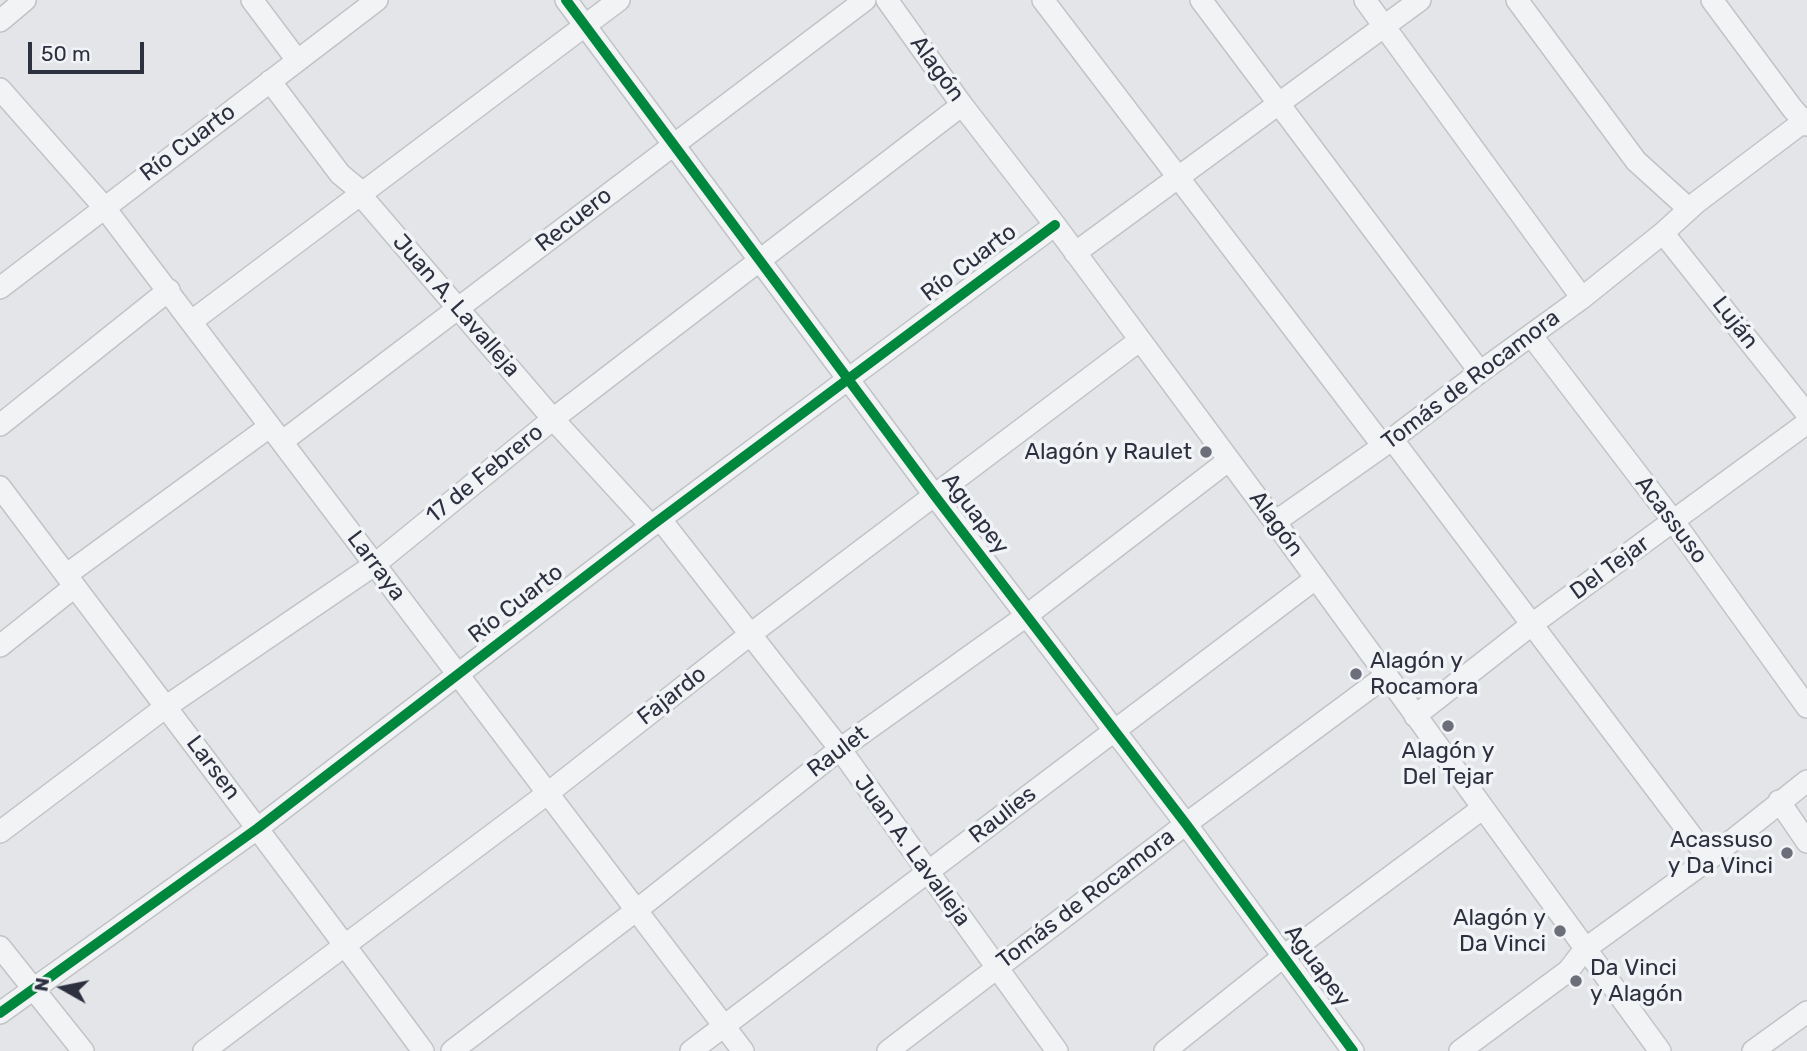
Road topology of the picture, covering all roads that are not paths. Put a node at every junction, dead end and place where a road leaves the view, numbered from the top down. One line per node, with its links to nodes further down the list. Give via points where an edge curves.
1 (25, 0): 14 (street)
2 (252, 0): 17 (street)
3 (377, 0): 17 (street, Río Cuarto)
4 (566, 0): 16 (street, Aguapey)
5 (619, 0): 16 (street)
6 (865, 0): 23 (street, Recuero)
7 (1043, 0): 24 (street)
8 (1201, 0): 20 (street)
9 (1365, 0): 15 (street)
10 (1420, 0): 15 (street)
11 (1517, 0): 27 (street, via 1636,161)
12 (1712, 0): 22 (street)
13 (891, 1): 21 (street, Alagón)
14 (0, 21)
15 (1385, 25): 20 (street); 34 (street)
16 (585, 26): 23 (street, Aguapey); 25 (street)
17 (297, 60): 18 (street, Río Cuarto)
18 (270, 81): 25 (street, Juan A. Lavalleja, via 341,174); 26 (street, Río Cuarto)
19 (0, 89): 26 (street, Larraya)
20 (1279, 102): 24 (street); 39 (street)
21 (962, 105): 28 (street, Alagón); 31 (street, 17 de Febrero)
22 (1806, 122): 27 (street, Tomás de Rocamora)
23 (672, 144): 31 (street, Aguapey); 35 (street, Recuero)
24 (1178, 179): 30 (street); 46 (street)
25 (363, 193): 35 (street, Juan A. Lavalleja); 36 (street)
26 (104, 207): 32 (street, Río Cuarto); 33 (street, Larraya)
27 (1689, 209): 29 (street, Tomás de Rocamora)
28 (1055, 225): 30 (street, Alagón); 40 (street, Río Cuarto)
29 (1663, 233): 34 (street, Tomás de Rocamora); 41 (street, Luján)
30 (1075, 253): 38 (street, Alagón)
31 (760, 260): 40 (street, Aguapey); 42 (street, 17 de Febrero)
32 (0, 288)
33 (169, 290): 36 (street, Larraya); 44 (street)
34 (1581, 298): 37 (street, Tomás de Rocamora)
35 (460, 308): 42 (street, Juan A. Lavalleja); 45 (street, Recuero)
36 (192, 321): 45 (street, Larraya)
37 (1531, 335): 39 (street, Tomás de Rocamora); 51 (street, Acassuso)
38 (1140, 340): 47 (street, Alagón); 49 (street, Fajardo)
39 (1479, 372): 46 (street, Tomás de Rocamora)
40 (849, 380): 49 (street, Aguapey); 52 (street, Río Cuarto)
41 (1807, 414)
42 (553, 419): 52 (street, Juan A. Lavalleja); 53 (street, 17 de Febrero)
43 (1807, 423): 51 (street, Del Tejar)
44 (0, 425)
45 (276, 434): 53 (street, Larraya); 55 (street, Recuero)
46 (1388, 442): 50 (street, Tomás de Rocamora); 57 (street)
47 (1229, 460): 50 (street, Alagón); 56 (street, Raulet)
48 (0, 487): 55 (street, Larsen)
49 (935, 496): 56 (street, Aguapey); 58 (street, Fajardo)
50 (1275, 522): 54 (street, Alagón)
51 (1674, 522): 57 (street, Del Tejar); 63 (street, Acassuso)
52 (656, 523): 58 (street, Juan A. Lavalleja); 60 (street, Río Cuarto)
53 (374, 565): 60 (street, Larraya); 62 (street, 17 de Febrero)
54 (1315, 579): 61 (street, Alagón); 65 (street, Raulies)
55 (70, 581): 59 (street, Recuero); 62 (street, Larsen)
56 (1026, 616): 65 (street, Aguapey); 66 (street, Raulet)
57 (1531, 625): 64 (street, Del Tejar); 75 (street)
58 (752, 634): 66 (street, Juan A. Lavalleja); 68 (street, Fajardo)
59 (0, 646)
60 (459, 675): 68 (street, Larraya); 72 (street, Río Cuarto)
61 (1387, 675): 64 (street, Alagón); 71 (street, Tomás de Rocamora)
62 (167, 706): 72 (street, Larsen); 73 (street, 17 de Febrero)
63 (1807, 707)
64 (1415, 716): 70 (street, Alagón)
65 (1112, 730): 71 (street, Aguapey); 76 (street, Raulies)
66 (840, 749): 76 (street, Juan A. Lavalleja); 77 (street, Raulet)
67 (1807, 781): 69 (street)
68 (548, 793): 77 (street, Larraya); 78 (street, Fajardo)
69 (1779, 802): 74 (street); 75 (street)
70 (1483, 808): 80 (street, Alagón); 81 (street)
71 (1186, 824): 81 (street, Aguapey); 82 (street, Tomás de Rocamora)
72 (258, 828): 78 (street, Larsen); 83 (street, Río Cuarto)
73 (0, 832)
74 (1807, 842)
75 (1709, 859): 80 (street)
76 (930, 872): 82 (street, Juan A. Lavalleja); 86 (street, Raulies)
77 (638, 909): 86 (street, Larraya); 90 (street, Raulet)
78 (346, 946): 88 (street, Fajardo); 89 (street, Larsen)
79 (0, 947): 83 (street)
80 (1585, 949): 97 (street, via 1568,971); 98 (street, Alagón)
81 (1284, 956): 95 (street); 96 (street, Aguapey)
82 (996, 968): 93 (street, Tomás de Rocamora); 94 (street, Juan A. Lavalleja)
83 (33, 988): 85 (street, Río Cuarto); 87 (street)
84 (1807, 1012): 99 (street)
85 (0, 1013)
86 (724, 1025): 91 (street, Raulies); 92 (street, Larraya)
87 (83, 1051)
88 (204, 1051)
89 (423, 1051)
90 (453, 1051)
91 (691, 1051)
92 (743, 1051)
93 (888, 1051)
94 (1057, 1051)
95 (1165, 1051)
96 (1353, 1051)
97 (1460, 1051)
98 (1660, 1051)
99 (1754, 1051)

